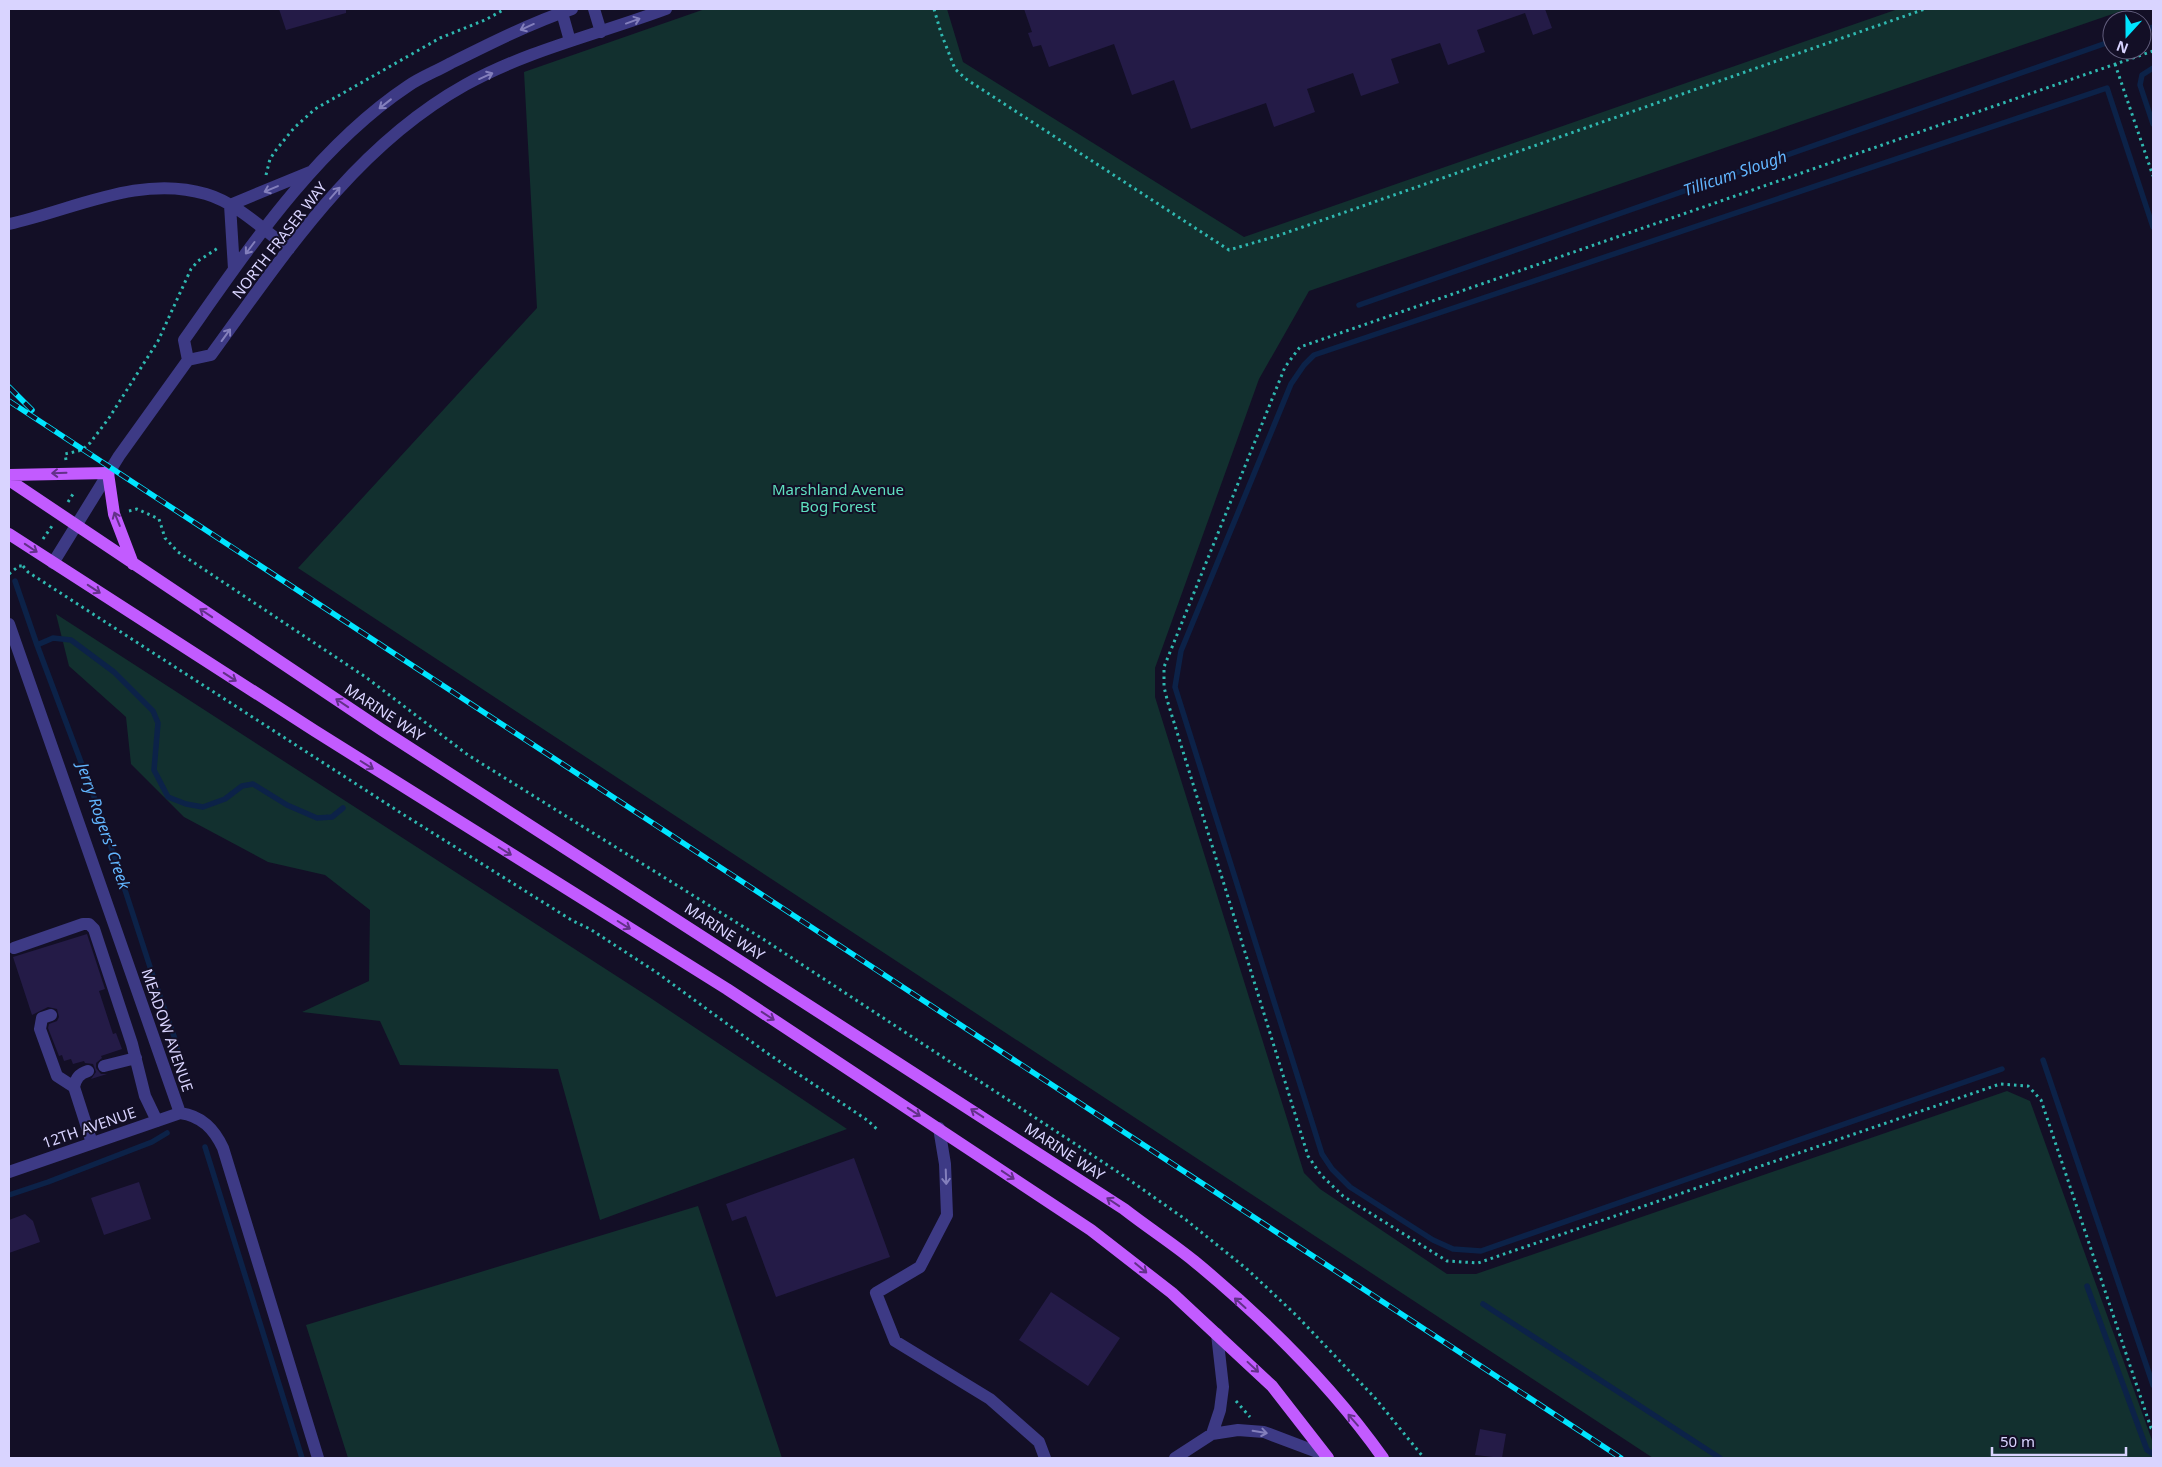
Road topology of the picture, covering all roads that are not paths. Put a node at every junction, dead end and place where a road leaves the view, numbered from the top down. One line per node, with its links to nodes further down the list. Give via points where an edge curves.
1 (594, 9): 4 (street)
2 (666, 9): 4 (street, NORTH FRASER WAY, one-way to 2)
3 (565, 10): 5 (street); 6 (street, NORTH FRASER WAY, one-way to 6, via 484,46 408,86 354,128)
4 (601, 32): 5 (street, NORTH FRASER WAY)
5 (570, 41): 10 (street, NORTH FRASER WAY, one-way to 5, via 347,179 397,130 465,85)
6 (312, 171): 7 (street, one-way to 7); 9 (street, NORTH FRASER WAY)
7 (230, 205): 8 (street, via 207,194 156,188 124,192); 9 (street); 11 (street)
8 (9, 224)
9 (264, 230): 10 (street); 11 (street, NORTH FRASER WAY, one-way to 11)
10 (289, 249): 12 (street, NORTH FRASER WAY, one-way to 10, via 212,355)
11 (234, 269): 12 (street, NORTH FRASER WAY, via 184,340)
12 (188, 360): 13 (street)
13 (108, 473): 14 (main road, one-way to 14); 16 (street); 19 (main road, one-way to 13, via 114,514)
14 (9, 475)
15 (9, 480): 16 (main road, MARINE WAY)
16 (75, 526): 18 (street); 19 (main road, MARINE WAY)
17 (9, 534): 18 (main road, one-way to 18)
18 (53, 563): 29 (main road, one-way to 29, via 331,742 727,989)
19 (133, 564): 38 (main road, MARINE WAY, one-way to 19, via 1321,1382 1266,1326 1194,1262 1124,1210 382,730)
20 (9, 624): 27 (street, MEADOW AVENUE)
21 (14, 948): 23 (street, via 89,924 94,929)
22 (51, 1015): 26 (street, via 42,1018 40,1030 57,1076)
23 (136, 1058): 24 (street); 28 (street, via 146,1096)
24 (104, 1066)
25 (88, 1071): 26 (street, via 81,1074)
26 (74, 1087): 30 (street)
27 (180, 1113): 28 (street, 12TH AVENUE); 35 (street, MEADOW AVENUE, via 210,1126 223,1148)
28 (157, 1121): 30 (street, 12TH AVENUE)
29 (939, 1128): 32 (main road, one-way to 32, via 1091,1230 1142,1268); 36 (street, one-way to 36, via 945,1164 947,1215 920,1267 876,1293 895,1341 990,1399 1039,1442)
30 (92, 1143): 31 (street, 12TH AVENUE)
31 (9, 1172)
32 (1217, 1334): 33 (street, via 1223,1388); 34 (main road, one-way to 34, via 1272,1386)
33 (1212, 1434): 34 (street, one-way to 34, via 1238,1430 1264,1432); 37 (street)
34 (1326, 1456)
35 (318, 1458)
36 (1045, 1458)
37 (1175, 1458)
38 (1383, 1458)

